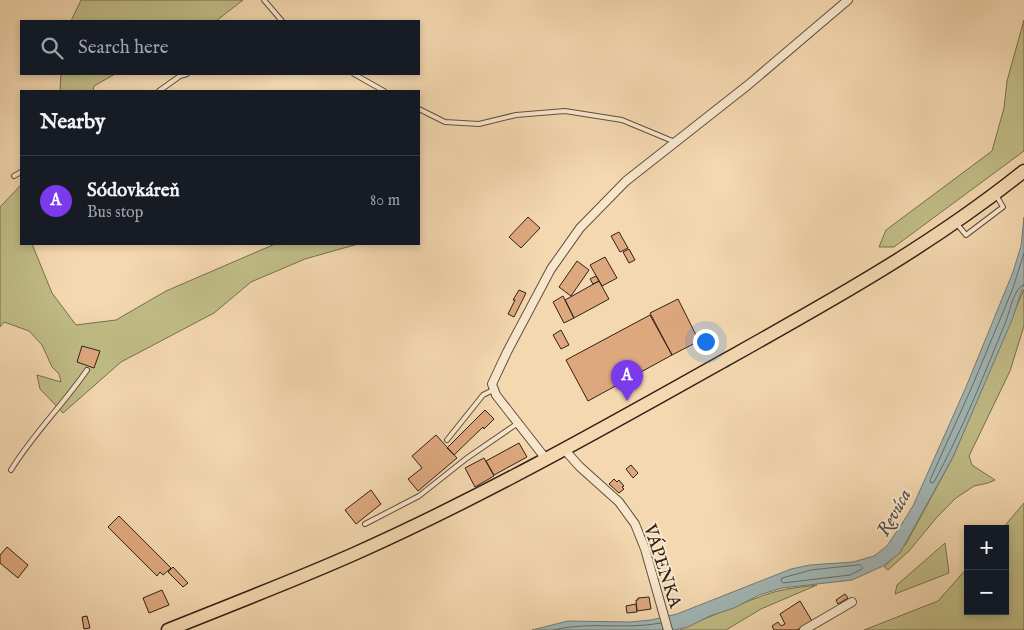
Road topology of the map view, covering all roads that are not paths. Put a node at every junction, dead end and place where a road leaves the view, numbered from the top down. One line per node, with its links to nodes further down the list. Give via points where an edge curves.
1 (264, 0): 3 (lane)
2 (848, 0): 9 (street)
3 (281, 20)
4 (183, 75): 6 (lane)
5 (356, 75): 7 (lane)
6 (160, 90)
7 (382, 90)
8 (420, 110): 9 (lane, via 445,122 479,124 516,115 565,111 622,120)
9 (675, 142): 14 (street, via 626,180 580,228 551,269 496,372)
10 (20, 173): 12 (lane)
11 (1022, 173): 17 (main road, via 956,222 849,291)
12 (14, 176)
13 (87, 370): 19 (lane, via 71,394 25,447)
14 (493, 390): 15 (street); 16 (lane, via 483,395)
15 (518, 423): 18 (street); 20 (lane, via 420,496)
16 (447, 440)
17 (564, 449): 18 (main road); 23 (street, VÁPENKA, via 619,502 635,524)
18 (546, 459): 22 (main road, via 397,534)
19 (11, 470)
20 (365, 524)
21 (852, 602): 24 (street)
22 (168, 630)
23 (668, 630)
24 (804, 630)

